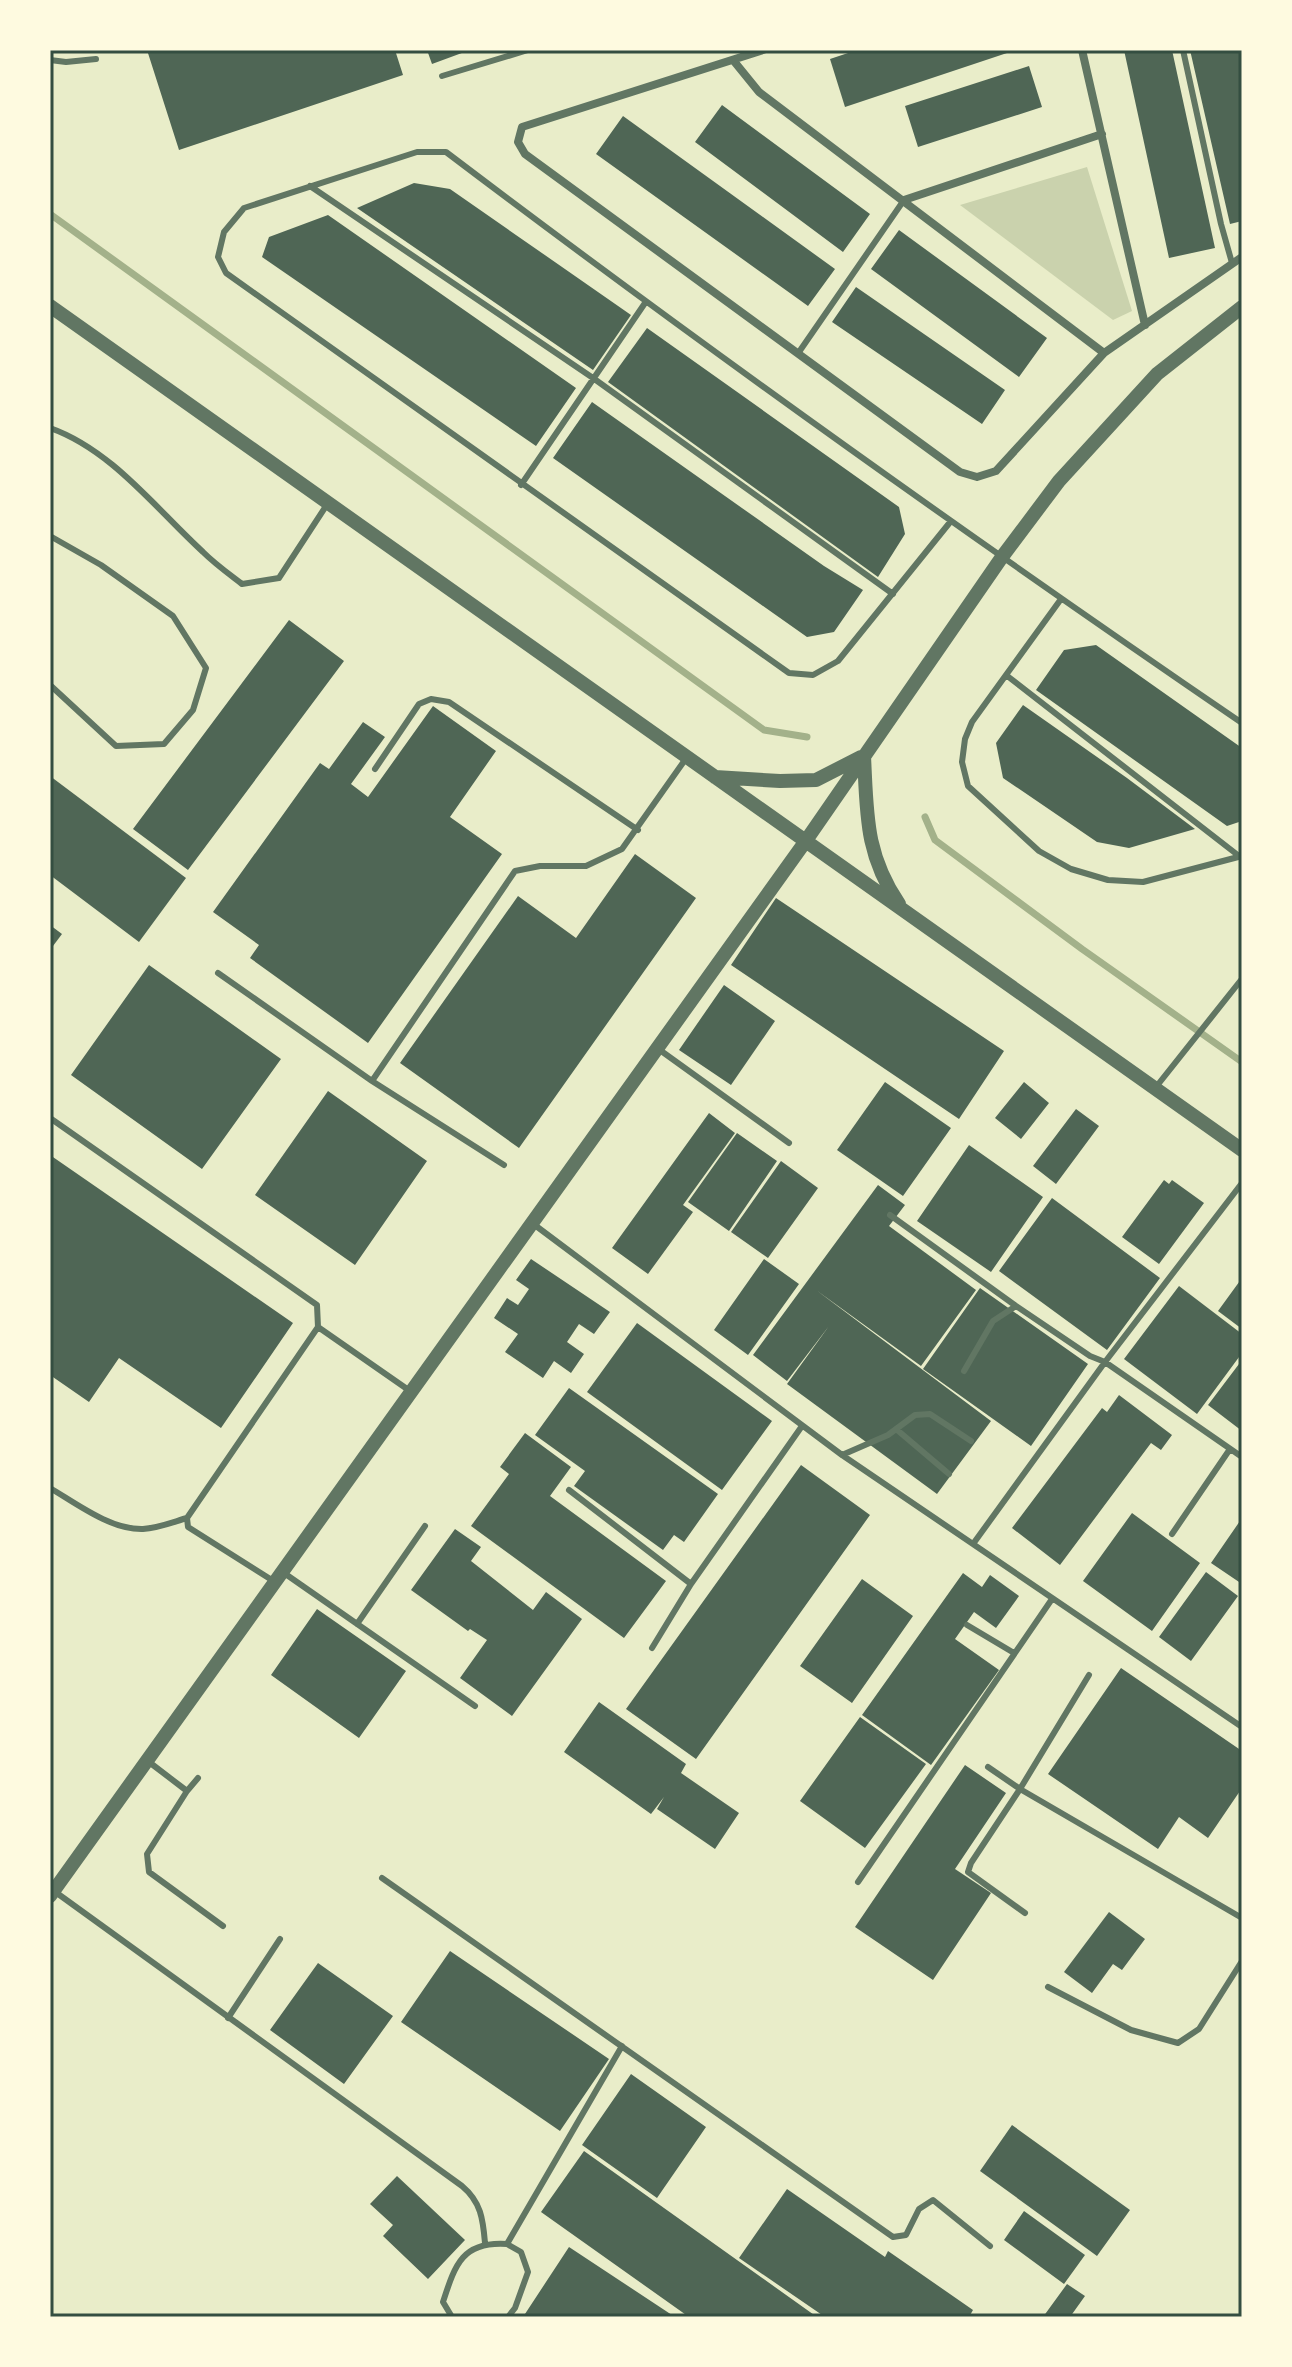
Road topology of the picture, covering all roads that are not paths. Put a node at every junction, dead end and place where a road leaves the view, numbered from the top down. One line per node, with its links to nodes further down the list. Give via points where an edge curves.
1 (528, 50): 8 (lane)
2 (763, 50): 7 (street)
3 (1082, 50): 9 (street)
4 (1183, 50): 13 (lane)
5 (96, 59): 6 (lane)
6 (50, 60)
7 (733, 60): 11 (street, via 759,92); 18 (street, via 522,127 518,142 525,154)
8 (442, 76)
9 (1102, 134): 11 (street); 17 (street)
10 (310, 186): 14 (lane, via 417,152 446,152); 20 (lane); 22 (lane, via 244,208 224,232 218,257 226,273)
11 (904, 200): 18 (lane); 19 (street)
12 (1242, 257): 13 (street)
13 (1232, 263): 17 (street)
14 (645, 303): 20 (lane); 24 (lane)
15 (50, 306): 23 (street)
16 (1242, 307): 26 (street, via 1137,395 1059,481)
17 (1145, 325): 19 (street)
18 (799, 352): 19 (street, via 960,472 977,477 996,471)
19 (1104, 353)
20 (593, 378): 22 (lane); 27 (lane)
21 (50, 428): 23 (lane, via 75,437 137,486 242,584 279,578)
22 (521, 485): 27 (lane, via 789,673 813,675 838,661)
23 (328, 503): 32 (street)
24 (951, 521): 26 (lane); 27 (lane)
25 (50, 536): 30 (lane, via 173,616 206,668 193,710 164,744 116,746)
26 (1002, 557): 28 (lane); 33 (street)
27 (893, 594)
28 (1061, 599): 29 (lane); 31 (lane)
29 (1006, 675): 38 (lane); 38 (lane, via 972,722 962,762 968,786 1039,851 1071,869 1108,880 1143,882)
30 (50, 685)
31 (1242, 723)
32 (687, 757): 35 (street); 36 (lane)
33 (861, 760): 35 (street, via 816,780); 37 (street); 39 (street, via 868,830 884,881)
34 (375, 769): 36 (lane, via 419,704 431,699 449,702)
35 (715, 777): 37 (street)
36 (638, 830): 43 (lane, via 622,849 586,866 515,871)
37 (805, 842): 39 (street); 42 (street)
38 (1241, 856)
39 (905, 911): 44 (street)
40 (218, 973): 43 (lane)
41 (1241, 980): 44 (lane)
42 (657, 1048): 46 (lane); 51 (street)
43 (372, 1081): 48 (lane)
44 (1155, 1088): 47 (street)
45 (50, 1118): 53 (lane, via 317,1305)
46 (789, 1143)
47 (1242, 1150)
48 (504, 1165)
49 (1242, 1183): 54 (lane)
50 (890, 1215): 52 (lane)
51 (532, 1223): 56 (street); 57 (lane)
52 (1016, 1306): 54 (lane); 55 (lane, via 993,1321)
53 (318, 1327): 56 (lane); 66 (lane)
54 (1105, 1362): 60 (lane); 69 (lane)
55 (964, 1371)
56 (411, 1392): 70 (street)
57 (802, 1426): 61 (lane); 71 (lane)
58 (896, 1429): 59 (lane, via 915,1415 930,1414); 61 (lane); 63 (lane)
59 (971, 1441)
60 (1230, 1449): 62 (lane); 68 (lane)
61 (842, 1455): 69 (lane)
62 (1242, 1457)
63 (949, 1474)
64 (50, 1488): 66 (lane, via 128,1528 147,1529)
65 (569, 1490): 71 (lane)
66 (187, 1518): 70 (lane, via 188,1527)
67 (425, 1526): 73 (lane)
68 (1172, 1534)
69 (973, 1544): 72 (lane)
70 (279, 1577): 73 (lane); 80 (street)
71 (691, 1584): 75 (lane)
72 (1052, 1599): 76 (lane); 79 (lane)
73 (357, 1624): 78 (lane)
74 (967, 1625): 76 (lane)
75 (652, 1648)
76 (1014, 1653): 86 (lane)
77 (1089, 1675): 83 (lane)
78 (475, 1706)
79 (1242, 1727)
80 (147, 1761): 84 (lane); 87 (street)
81 (988, 1767): 83 (lane)
82 (198, 1778): 84 (lane)
83 (1020, 1789): 88 (lane, via 968,1872); 89 (lane)
84 (187, 1791): 90 (lane, via 147,1854 149,1872)
85 (382, 1878): 95 (lane)
86 (858, 1882)
87 (52, 1894): 94 (lane)
88 (1025, 1913)
89 (1242, 1918)
90 (223, 1926)
91 (280, 1939): 94 (lane)
92 (1242, 1961): 93 (lane, via 1199,2029 1178,2043 1131,2030)
93 (1048, 1987)
94 (228, 2018): 96 (lane, via 473,2196 480,2206)
95 (622, 2046): 97 (lane); 98 (lane, via 893,2237 906,2235 919,2209 933,2200)
96 (485, 2243): 97 (lane); 99 (lane, via 468,2252 453,2271 443,2302)
97 (507, 2244): 100 (lane, via 521,2252 528,2272)
98 (990, 2246)
99 (452, 2317)
100 (508, 2317)

